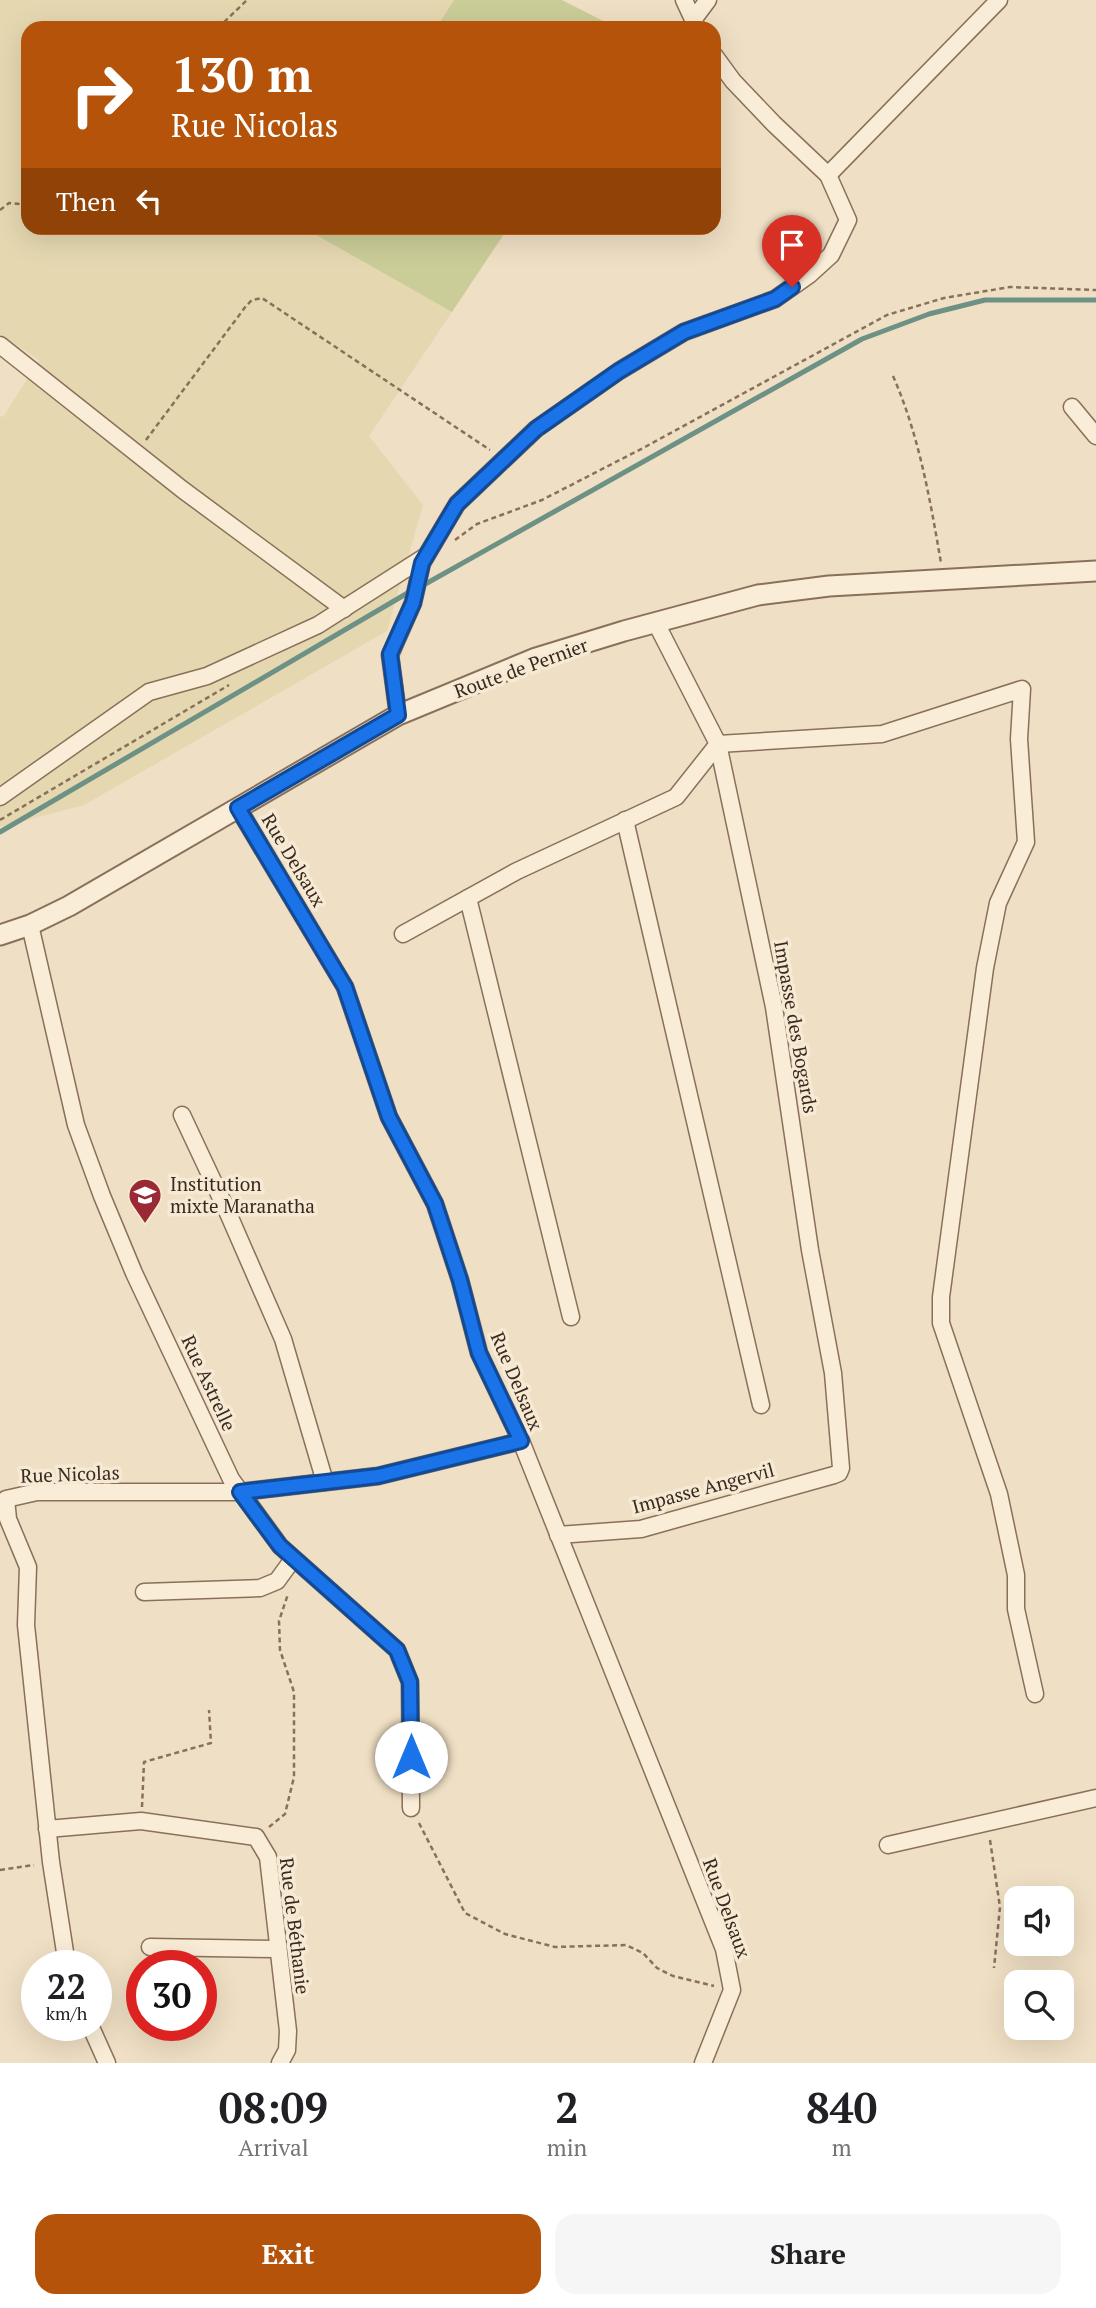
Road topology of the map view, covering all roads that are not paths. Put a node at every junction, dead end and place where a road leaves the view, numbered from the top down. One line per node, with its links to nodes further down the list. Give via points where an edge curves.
1 (684, 0): 4 (street)
2 (708, 0): 5 (street)
3 (999, 0): 7 (street)
4 (694, 21)
5 (697, 21)
6 (721, 65): 7 (street)
7 (828, 175): 11 (street, via 848,220 831,256 775,299 684,332 536,429 457,504)
8 (0, 345): 13 (street)
9 (1072, 407): 10 (street)
10 (1096, 436)
11 (424, 559): 13 (street); 15 (street, via 413,603 390,654)
12 (1096, 571): 14 (street, Route de Pernier, via 829,586 758,595)
13 (344, 609): 17 (street, via 228,668 149,692)
14 (656, 623): 15 (street, Route de Pernier, via 536,658); 16 (street, Impasse des Bogards)
15 (398, 715): 18 (street, Route de Pernier)
16 (718, 744): 19 (street, via 676,797); 28 (street, Impasse des Bogards, via 774,1007 833,1373); 35 (street, via 882,734 1022,689 1019,739 1026,842 998,903 985,968 941,1323 999,1494 1016,1575 1016,1609)
17 (0, 797)
18 (238, 808): 21 (street, Route de Pernier); 27 (street, Rue Delsaux, via 345,987 389,1117 435,1204 479,1353)
19 (625, 820): 20 (street); 26 (street)
20 (468, 898): 22 (street); 25 (street)
21 (30, 925): 23 (street, Route de Pernier); 30 (street, Rue Astrelle, via 76,1125 134,1273)
22 (403, 934)
23 (0, 935)
24 (182, 1115): 29 (street, via 283,1339)
25 (571, 1317)
26 (761, 1405)
27 (521, 1441): 29 (street, Rue Nicolas, via 378,1476); 32 (street, Rue Delsaux)
28 (840, 1454): 32 (street, Impasse Angervil, via 841,1468 834,1475 641,1529)
29 (325, 1482): 30 (street, Rue Nicolas)
30 (240, 1492): 31 (street, Rue Nicolas, via 37,1493 6,1499); 33 (street, Rue Astrelle)
31 (4, 1519): 38 (street, Rue Nicolas, via 27,1567 26,1625)
32 (558, 1535): 46 (street, Rue Delsaux, via 723,1949 732,1990)
33 (293, 1559): 34 (street, via 277,1581 260,1588); 37 (street, Rue Astrelle, via 397,1650 410,1682)
34 (144, 1592)
35 (1035, 1694)
36 (1096, 1798): 39 (street)
37 (411, 1808)
38 (47, 1829): 41 (street, Rue de Béthanie, via 141,1821 256,1838 268,1857); 42 (street, Rue Nicolas)
39 (888, 1845)
40 (150, 1947): 41 (street)
41 (277, 1949): 45 (street, Rue de Béthanie, via 288,2031)
42 (65, 1950)
43 (97, 2041): 44 (street)
44 (107, 2063)
45 (280, 2063)
46 (703, 2063)

